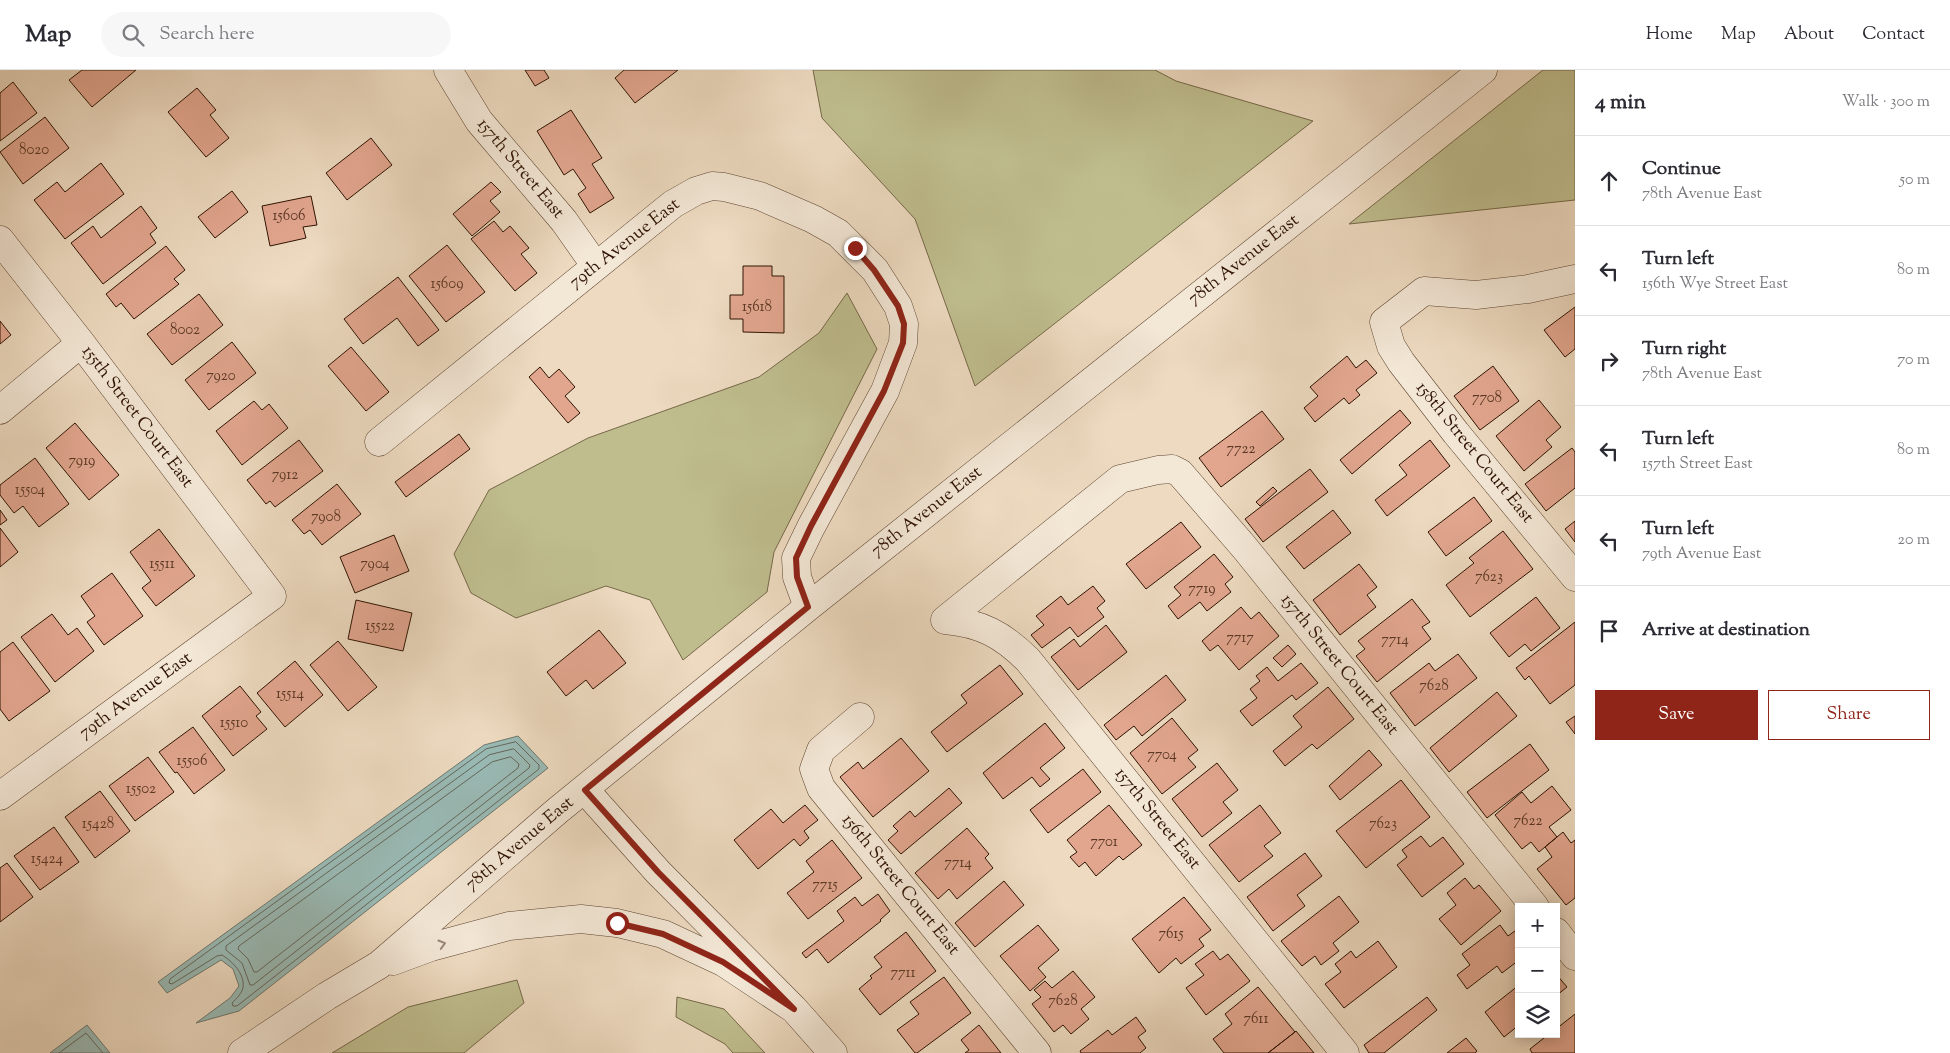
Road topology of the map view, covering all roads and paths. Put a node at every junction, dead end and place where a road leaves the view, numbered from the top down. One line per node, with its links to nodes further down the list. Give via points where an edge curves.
1 (448, 70): 4 (street, 157th Street East, via 479,121 564,221)
2 (1483, 70): 12 (street, 78th Avenue East)
3 (0, 240): 6 (street, 155th Street Court East)
4 (596, 265): 8 (street, 79th Avenue East); 12 (street, 79th Avenue East, via 673,204 696,191 712,186 724,187 760,196 838,233 874,270 898,306 904,324 903,343 884,391 796,558 797,577)
5 (1575, 279): 10 (street, 158th Street Court East, via 1476,295 1424,291 1384,322 1391,346 1401,362)
6 (81, 343): 7 (street); 11 (street, 155th Street Court East)
7 (0, 410)
8 (378, 442)
9 (1120, 479): 16 (street, 157th Street Court East, via 1158,470 1172,469 1180,473 1244,547); 24 (street, 157th Street East, via 945,620 984,628 1012,643 1028,660)
10 (1575, 578)
11 (272, 596): 15 (street, 79th Avenue East)
12 (808, 607): 14 (street, 78th Avenue East)
13 (860, 717): 23 (street, 156th Street Court East, via 821,750 814,769 821,788)
14 (585, 790): 19 (street, 78th Avenue East); 20 (street, via 658,872)
15 (0, 796)
16 (1532, 903)
17 (1560, 937): 18 (street)
18 (1575, 956)
19 (379, 965): 20 (street, 78th Avenue East, one-way to 20, via 509,926 581,919 617,923 663,934 723,962); 21 (street, 78th Avenue East)
20 (794, 1009): 22 (street)
21 (242, 1053)
22 (833, 1053)
23 (1036, 1053)
24 (1345, 1053)

